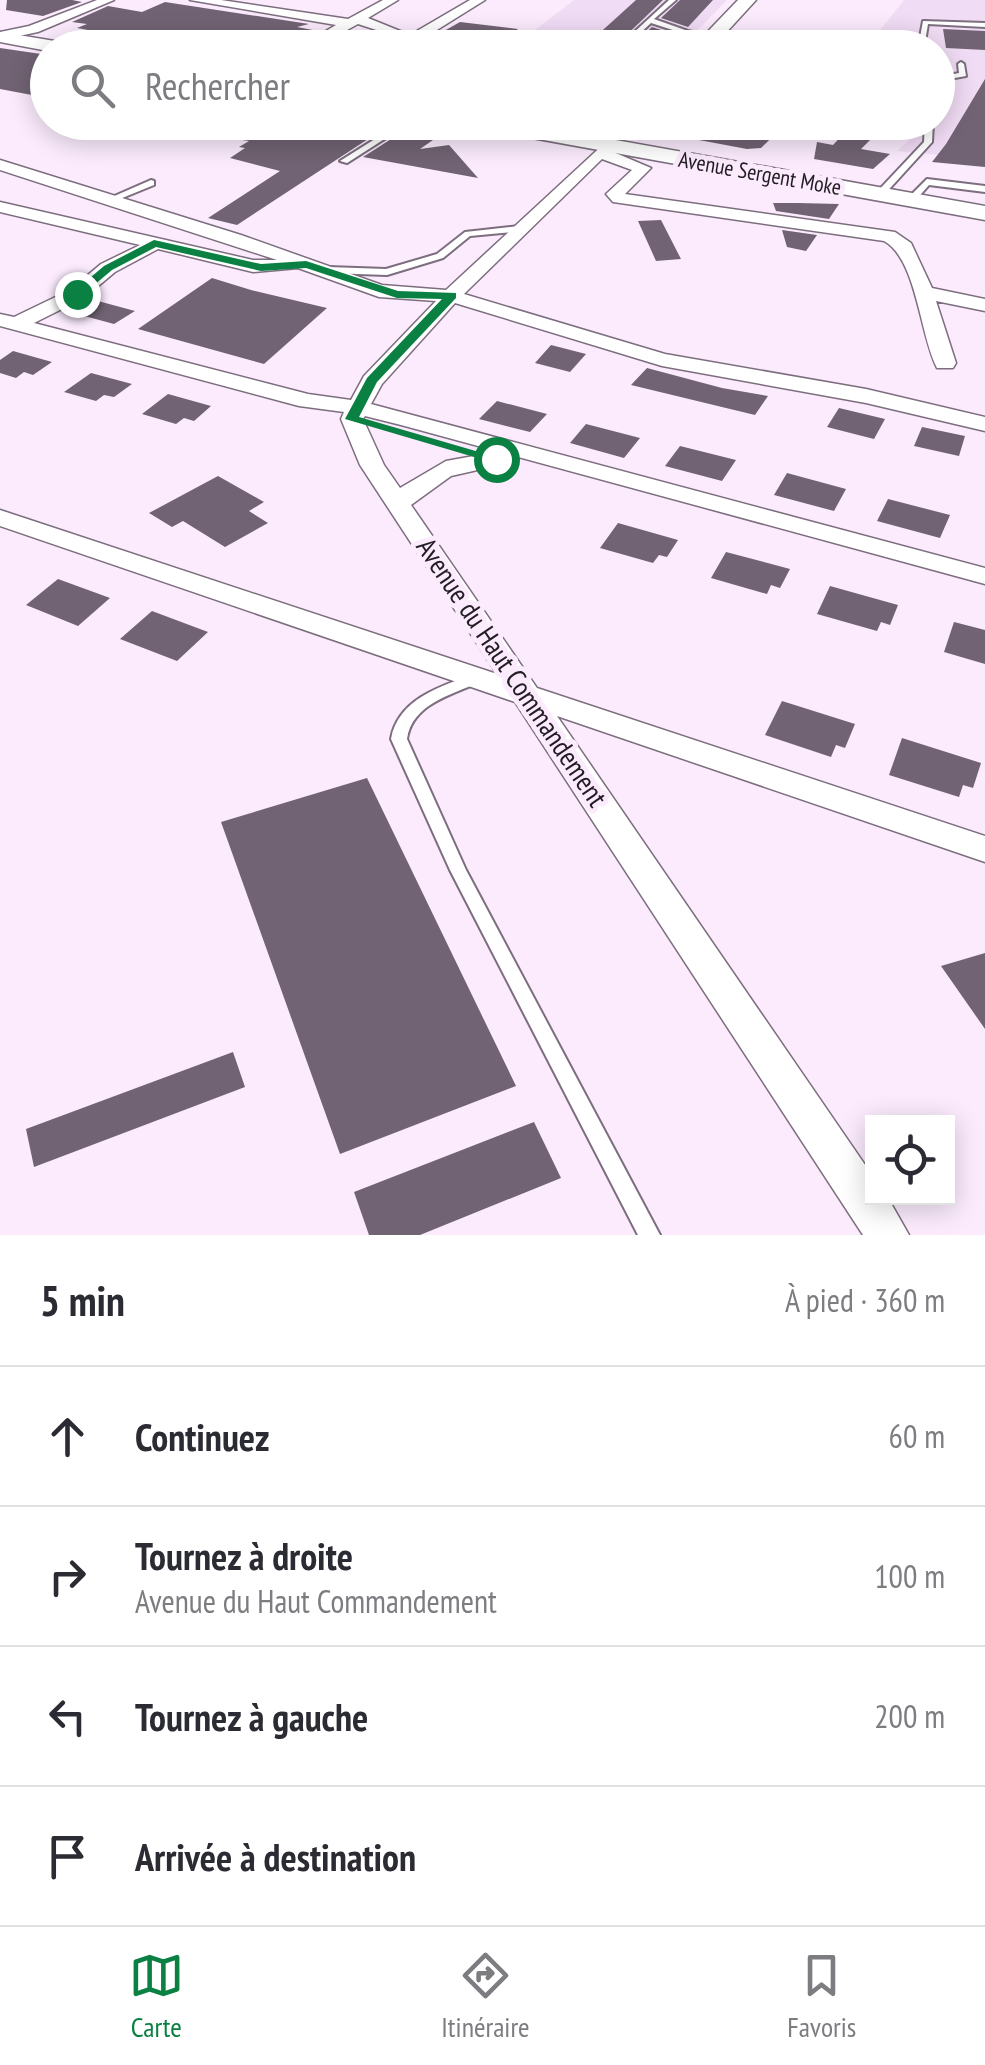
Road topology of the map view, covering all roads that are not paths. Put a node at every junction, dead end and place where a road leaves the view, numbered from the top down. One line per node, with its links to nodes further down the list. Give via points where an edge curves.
1 (108, 0): 17 (street)
2 (196, 0): 8 (street)
3 (392, 0): 8 (street)
4 (479, 0): 12 (street)
5 (673, 0): 7 (lane)
6 (748, 0): 15 (main road)
7 (650, 20): 13 (lane); 14 (lane)
8 (354, 21): 10 (street); 11 (street)
9 (985, 25): 16 (lane, via 924,22)
10 (337, 30)
11 (381, 30)
12 (427, 30)
13 (639, 30)
14 (678, 30)
15 (718, 30)
16 (923, 30)
17 (11, 37)
18 (961, 64): 19 (lane, via 962,74)
19 (955, 75)
20 (378, 140): 25 (lane)
21 (559, 140): 24 (main road, Avenue Sergent Moke)
22 (613, 140): 24 (main road)
23 (928, 140): 29 (lane)
24 (604, 150): 29 (main road, Avenue Sergent Moke); 34 (street); 37 (street, via 643,168 615,194 619,198 898,240)
25 (344, 161)
26 (0, 165): 31 (street)
27 (151, 182): 31 (lane)
28 (985, 189): 30 (lane, via 927,182)
29 (880, 195): 30 (main road, Avenue Sergent Moke)
30 (911, 200): 33 (main road, Avenue Sergent Moke)
31 (107, 201): 36 (street)
32 (0, 208): 35 (street)
33 (985, 214)
34 (520, 229): 36 (lane, via 468,234 440,256 388,272); 38 (street)
35 (154, 243): 36 (street, via 261,267); 40 (street, via 77,294)
36 (314, 267): 38 (street, via 397,295)
37 (924, 292): 39 (street); 41 (street)
38 (452, 296): 42 (street, via 372,381); 43 (street, via 662,360)
39 (985, 305)
40 (8, 322): 42 (street)
41 (946, 363)
42 (355, 413): 44 (street); 45 (street, Avenue du Haut Commandement, via 372,465); 47 (street)
43 (985, 424)
44 (496, 459): 45 (street, via 466,460 435,472); 48 (street)
45 (398, 504): 50 (street, Avenue du Haut Commandement)
46 (0, 518): 49 (street)
47 (985, 576)
48 (985, 593)
49 (475, 679): 50 (street); 52 (lane, via 414,708 399,739 458,870)
50 (532, 700): 51 (street); 53 (street, Avenue du Haut Commandement)
51 (985, 849)
52 (649, 1235)
53 (888, 1235)

